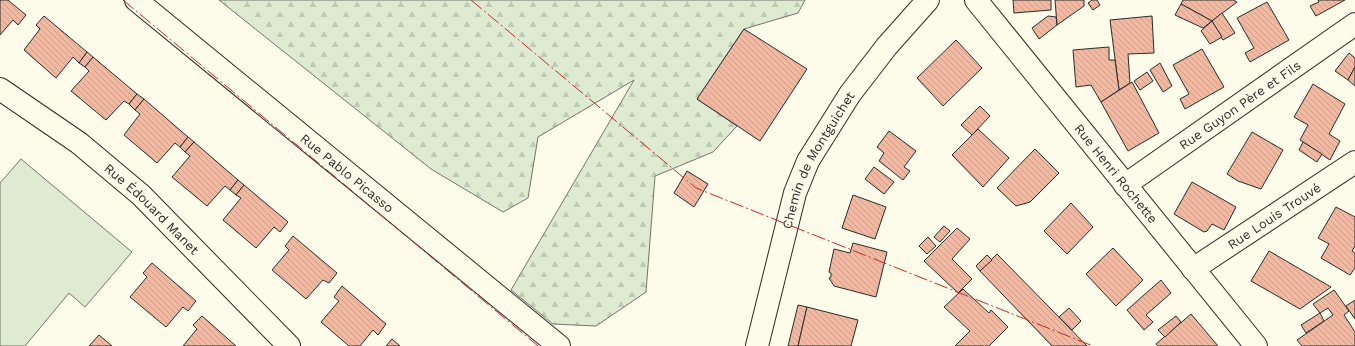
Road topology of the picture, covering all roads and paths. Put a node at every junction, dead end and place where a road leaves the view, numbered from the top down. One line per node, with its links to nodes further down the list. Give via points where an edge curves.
1 (136, 0): 10 (street, Rue Pablo Picasso)
2 (928, 0): 11 (street, Chemin de Montguichet, via 887,46 850,94 808,161 795,193)
3 (976, 0): 7 (street, Rue Henri Rochette)
4 (1355, 24): 7 (street, Rue Guyon Père et Fils)
5 (0, 89): 9 (street, Rue Édouard Manet, via 79,143 141,195)
6 (1355, 162): 8 (street, Rue Louis Trouvé)
7 (1125, 185): 8 (street, Rue Henri Rochette)
8 (1193, 269): 12 (street, Rue Henri Rochette)
9 (289, 346)
10 (559, 346)
11 (757, 346)
12 (1256, 346)

